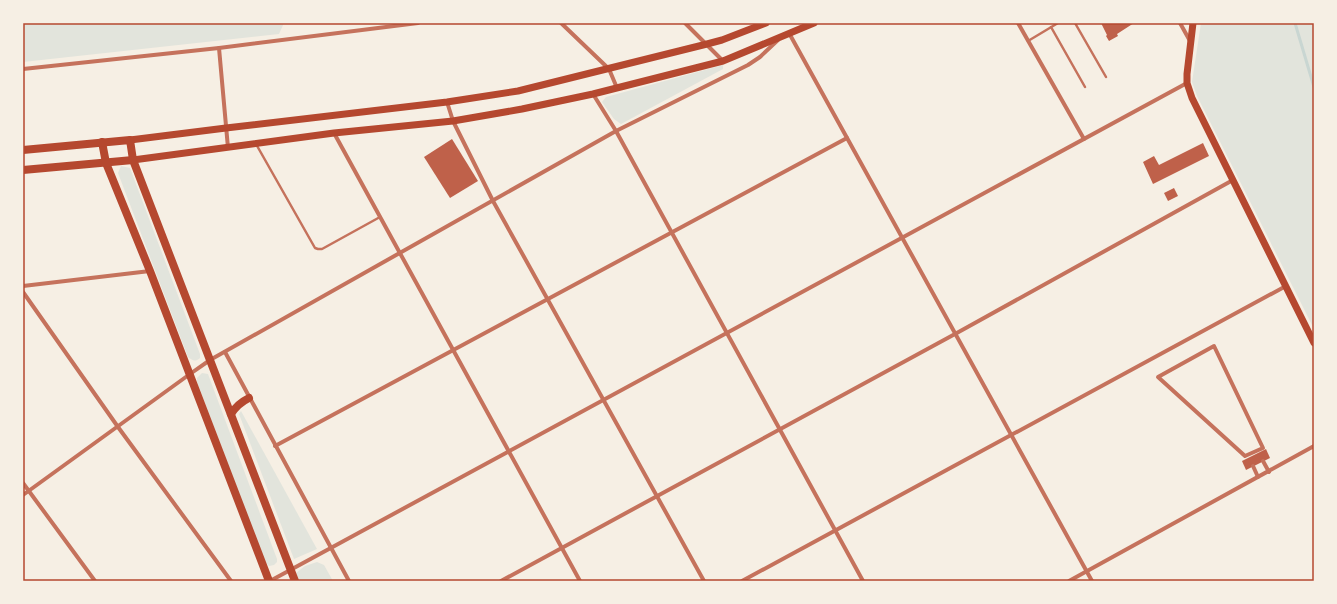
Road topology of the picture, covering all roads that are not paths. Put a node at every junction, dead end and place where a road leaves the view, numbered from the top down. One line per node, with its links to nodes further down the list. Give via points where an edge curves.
1 (418, 23): 16 (street)
2 (561, 23): 19 (street)
3 (685, 23): 15 (street)
4 (766, 23): 15 (main road)
5 (814, 23): 12 (main road)
6 (1018, 23): 13 (street)
7 (1058, 23): 11 (lane)
8 (1075, 23): 20 (lane)
9 (1180, 23): 14 (street)
10 (1193, 23): 14 (main road)
11 (1051, 28): 13 (lane); 22 (lane)
12 (786, 34): 17 (main road); 28 (street, via 748,65); 30 (street)
13 (1028, 41): 31 (street)
14 (1190, 41): 21 (main road)
15 (707, 44): 17 (street); 19 (main road)
16 (219, 48): 18 (street); 27 (street)
17 (723, 61): 23 (main road)
18 (23, 69)
19 (609, 69): 23 (street); 25 (main road, via 518,91)
20 (1106, 77)
21 (1187, 83): 31 (street); 40 (main road)
22 (1085, 87)
23 (617, 88): 24 (main road)
24 (593, 94): 26 (main road); 28 (street)
25 (446, 102): 26 (street); 27 (main road)
26 (453, 122): 29 (main road); 41 (street)
27 (226, 128): 32 (main road); 35 (street)
28 (616, 131): 41 (street); 43 (street)
29 (334, 133): 34 (main road); 42 (street)
30 (847, 138): 43 (street); 44 (street)
31 (1084, 139): 44 (street)
32 (130, 140): 33 (main road); 37 (main road)
33 (102, 142): 36 (main road); 38 (main road)
34 (256, 144): 35 (main road); 42 (lane, via 315,248 322,249)
35 (228, 148): 37 (main road)
36 (23, 150)
37 (133, 160): 38 (main road); 56 (main road)
38 (106, 163): 39 (main road); 46 (main road)
39 (23, 170)
40 (1232, 180): 48 (main road); 52 (street)
41 (493, 200): 45 (street); 50 (street)
42 (380, 217): 45 (street)
43 (672, 232): 50 (street); 51 (street)
44 (902, 238): 51 (street); 52 (street)
45 (400, 253): 54 (street); 55 (street)
46 (150, 271): 47 (street); 57 (main road)
47 (23, 286)
48 (1286, 286): 53 (main road); 63 (street)
49 (23, 292): 61 (street)
50 (548, 299): 54 (street); 59 (street)
51 (727, 333): 59 (street); 62 (street)
52 (955, 334): 62 (street); 63 (street)
53 (1314, 343)
54 (453, 351): 64 (street); 66 (street)
55 (225, 352): 56 (street); 58 (street)
56 (210, 360): 57 (street); 60 (main road)
57 (190, 374): 61 (street); 83 (main road)
58 (249, 398): 60 (main road); 64 (street)
59 (604, 400): 66 (street); 75 (street)
60 (231, 414): 79 (main road)
61 (118, 427): 73 (street); 82 (street)
62 (780, 429): 75 (street); 76 (street)
63 (1012, 435): 76 (street); 80 (street)
64 (275, 446): 77 (street)
65 (1314, 446): 70 (street)
66 (508, 452): 77 (street); 78 (street)
67 (1248, 457): 67 (street, via 1245,456 1158,377 1214,346 1263,448)
68 (1263, 461): 70 (street)
69 (1253, 466): 71 (street)
70 (1269, 472): 71 (street)
71 (1258, 477): 80 (street)
72 (23, 483): 73 (street)
73 (29, 491): 74 (street); 81 (street)
74 (23, 495)
75 (657, 496): 78 (street); 88 (street)
76 (835, 530): 89 (street); 90 (street)
77 (330, 548): 79 (street); 85 (street)
78 (561, 548): 86 (street); 87 (street)
79 (291, 570): 83 (street); 84 (main road)
80 (1087, 572): 91 (street); 92 (street)
81 (95, 581)
82 (231, 581)
83 (269, 581)
84 (295, 581)
85 (349, 581)
86 (501, 581)
87 (580, 581)
88 (704, 581)
89 (742, 581)
90 (863, 581)
91 (1069, 581)
92 (1092, 581)

